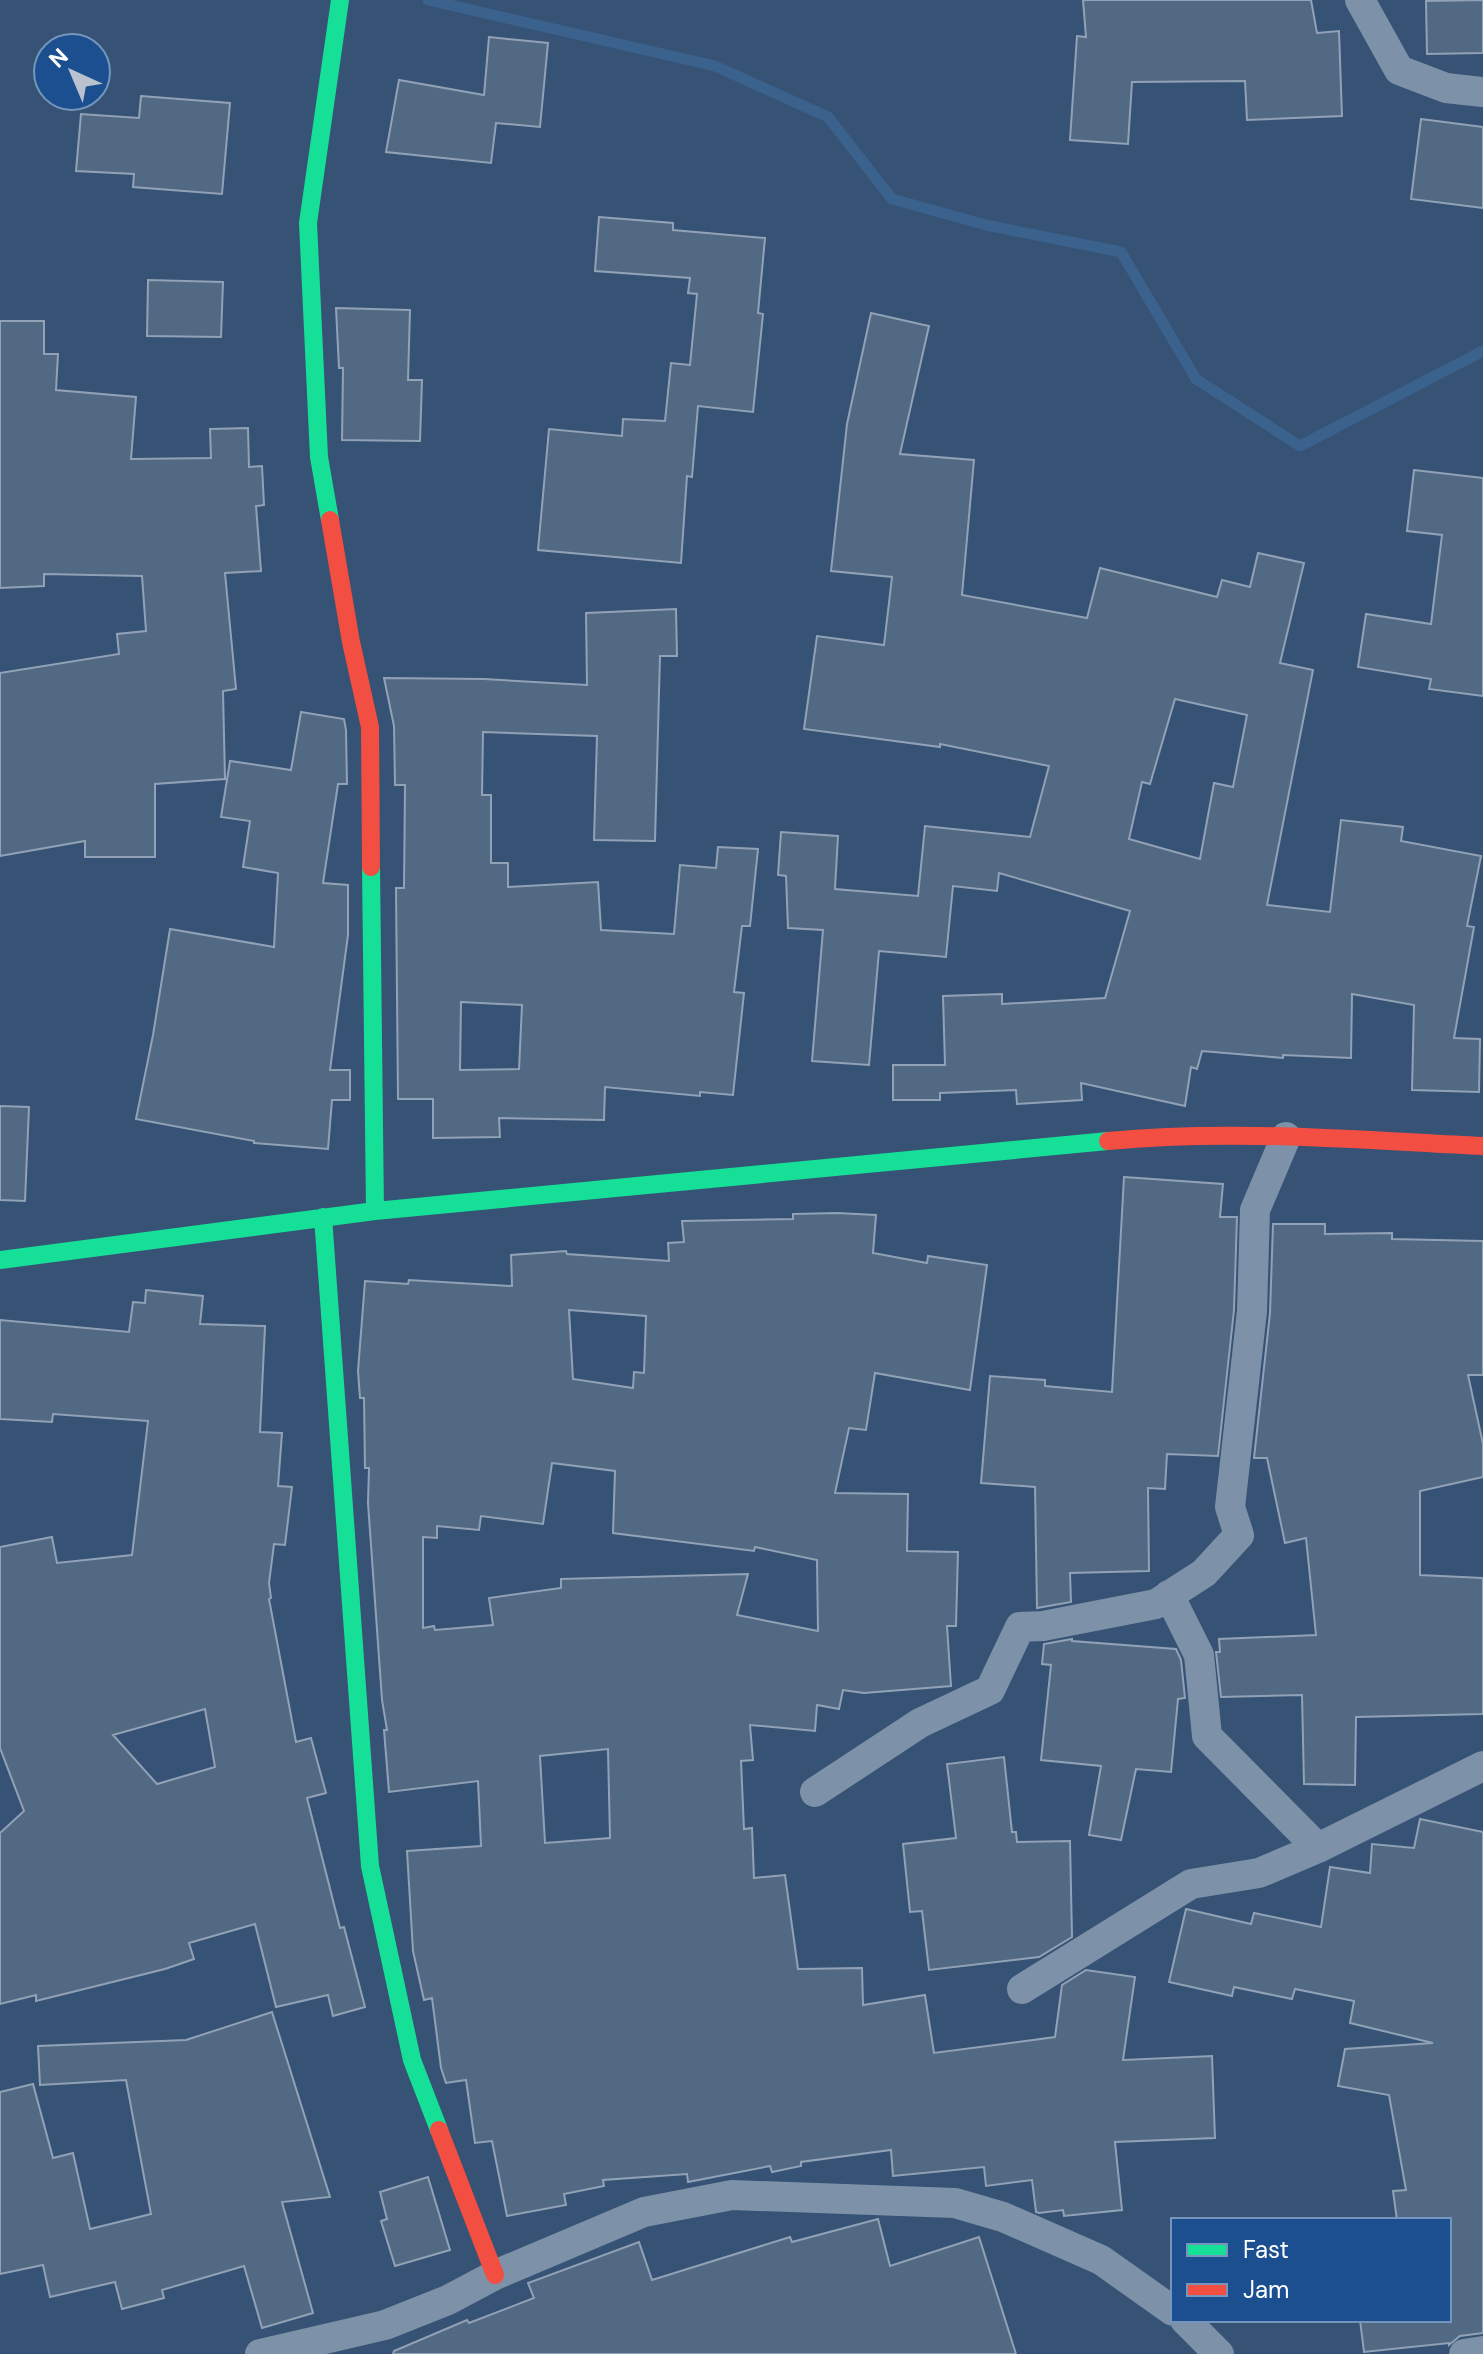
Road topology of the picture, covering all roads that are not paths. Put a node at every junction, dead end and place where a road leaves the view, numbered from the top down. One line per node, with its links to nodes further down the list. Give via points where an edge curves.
1 (340, 0): 6 (street, via 308,223 321,471 370,727)
2 (1360, 0): 3 (street, via 1399,70 1446,88)
3 (1483, 92)
4 (1286, 1137): 5 (street); 6 (street, via 1164,1136); 9 (street, via 1255,1210 1252,1311 1230,1507 1239,1535 1204,1573)
5 (1483, 1146)
6 (375, 1211): 7 (street)
7 (323, 1217): 8 (street); 14 (street, via 370,1866 412,2060)
8 (0, 1260)
9 (1169, 1595): 11 (street, via 1156,1604 1020,1627 990,1690 920,1723); 12 (street, via 1199,1655 1207,1736)
10 (1483, 1766): 12 (street)
11 (815, 1792)
12 (1318, 1848): 13 (street, via 1259,1873 1191,1884)
13 (1022, 1989)
14 (495, 2275): 15 (street, via 644,2212 732,2195 955,2203 1003,2217 1101,2260); 18 (street, via 385,2325)
15 (1171, 2310)
16 (1187, 2322): 19 (street)
17 (1483, 2351): 20 (street)
18 (260, 2354)
19 (1219, 2354)
20 (1464, 2354)

